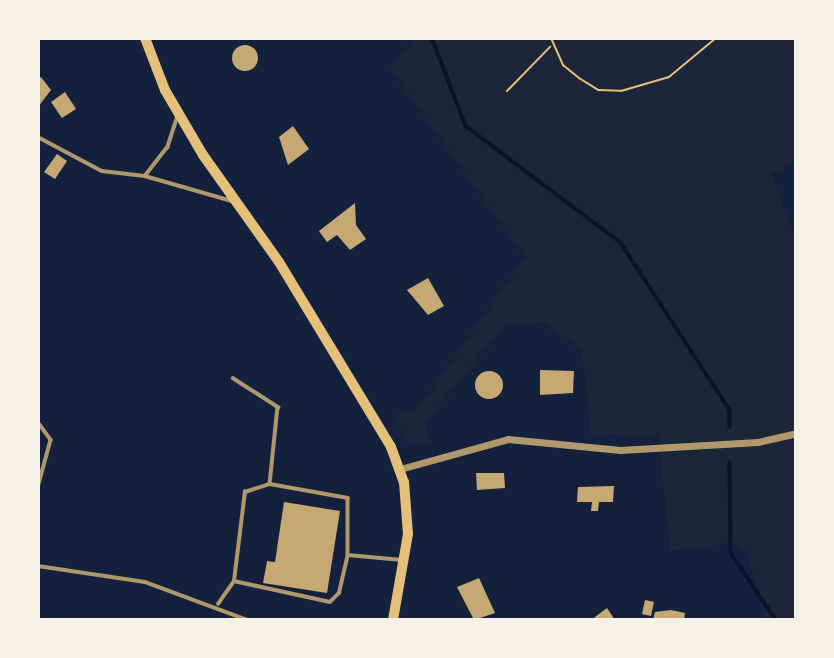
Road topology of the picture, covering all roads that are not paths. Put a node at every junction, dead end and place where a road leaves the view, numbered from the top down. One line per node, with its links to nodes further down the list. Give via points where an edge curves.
1 (145, 38): 2 (main road)
2 (179, 114): 4 (lane, via 168,146); 5 (main road)
3 (38, 137): 4 (lane, via 102,171)
4 (145, 176): 5 (lane)
5 (240, 204): 9 (main road, via 374,415)
6 (233, 378): 10 (lane, via 278,407)
7 (38, 422): 11 (lane, via 51,440)
8 (796, 433): 9 (street, via 746,443 620,450 508,439)
9 (400, 470): 13 (main road, via 406,497)
10 (270, 484): 12 (lane, via 348,498); 15 (lane, via 245,492)
11 (38, 488)
12 (348, 555): 13 (lane); 15 (lane, via 339,593 330,602)
13 (405, 560): 18 (main road)
14 (39, 566): 16 (lane, via 145,582)
15 (234, 581): 16 (lane)
16 (218, 604): 17 (lane)
17 (248, 620)
18 (393, 620)

